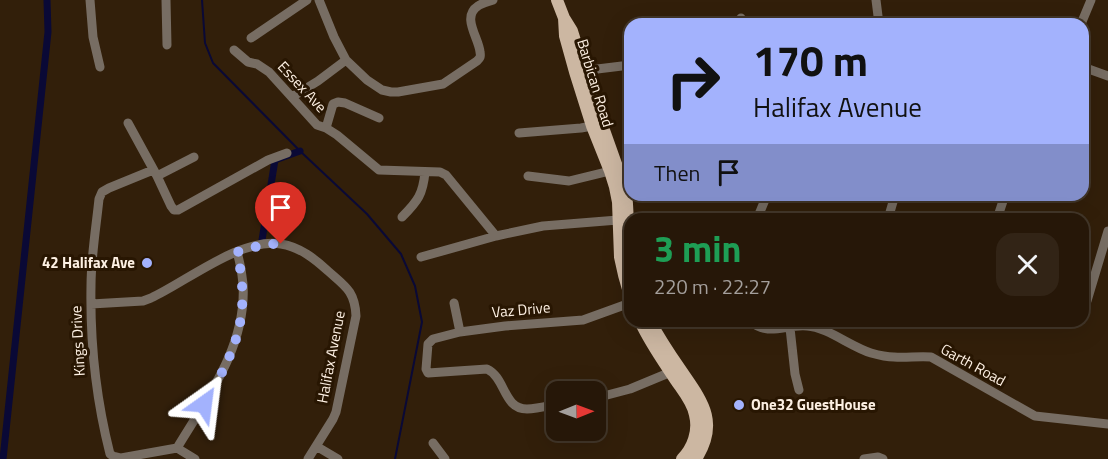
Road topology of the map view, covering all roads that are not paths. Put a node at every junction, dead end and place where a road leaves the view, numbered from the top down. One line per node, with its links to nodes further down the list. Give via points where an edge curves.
1 (90, 0): 16 (street)
2 (166, 0): 12 (street)
3 (307, 0): 11 (street)
4 (319, 0): 14 (street)
5 (493, 0): 14 (street, via 477,6 471,20 479,59 444,84 391,92 376,87)
6 (557, 0): 18 (main road, Barbican Road, via 565,36)
7 (876, 0): 9 (street)
8 (1091, 0): 10 (street)
9 (878, 18)
10 (1084, 18)
11 (251, 38)
12 (167, 45)
13 (234, 50): 20 (street, Essex Ave, via 269,72)
14 (346, 60): 20 (street)
15 (624, 66): 18 (street)
16 (100, 67)
17 (1089, 69): 19 (street)
18 (580, 71): 23 (main road, Barbican Road); 32 (main road, Barbican Road)
19 (1108, 76)
20 (292, 97): 24 (street, Essex Ave, via 317,125)
21 (380, 118): 24 (street, via 338,102 333,104)
22 (128, 123): 30 (street)
23 (592, 126): 25 (street); 28 (main road, Barbican Road)
24 (326, 128): 29 (street, Essex Ave, via 374,168)
25 (519, 133)
26 (287, 153): 30 (street, via 178,210 171,206)
27 (194, 158): 30 (street, Kings Drive)
28 (610, 171): 31 (street, via 569,181); 34 (main road, Barbican Road)
29 (425, 172): 33 (street, via 423,191); 36 (street, Essex Ave, via 446,175)
30 (155, 173): 42 (street, Kings Drive, via 102,192)
31 (528, 176)
32 (624, 187)
33 (402, 217)
34 (618, 219): 36 (street, via 543,226); 39 (main road, Barbican Road)
35 (1108, 231): 40 (street)
36 (496, 237): 38 (street)
37 (237, 252): 42 (street, Halifax Avenue, via 151,298); 57 (street, Halifax Avenue, via 266,244 294,248 312,257 349,289 356,304 338,403); 58 (street, via 243,300 233,349)
38 (421, 257)
39 (624, 275)
40 (1089, 294)
41 (454, 303): 50 (street)
42 (91, 304): 60 (street, Kings Drive, via 95,378)
43 (624, 305): 50 (street, Vaz Drive, via 583,320)
44 (643, 327): 51 (main road)
45 (654, 327): 59 (main road, via 704,406 706,430)
46 (759, 327): 49 (street, Garth Road)
47 (795, 327): 49 (street, Garth Road)
48 (817, 327): 55 (street, Garth Road, via 869,352 893,357 931,357 1035,416)
49 (790, 328): 52 (street)
50 (460, 332): 54 (street, Vaz Drive, via 428,344 426,371 430,374 487,369 494,372 510,402 527,409)
51 (671, 372): 53 (street); 59 (main road, via 695,415)
52 (800, 390)
53 (606, 395)
54 (546, 406)
55 (1108, 424)
56 (433, 443): 64 (street)
57 (316, 446): 62 (street, Halifax Avenue); 63 (street)
58 (177, 448): 60 (street, Kings Drive, via 121,458); 61 (street)
59 (696, 455): 65 (main road)
60 (106, 456)
61 (195, 459)
62 (308, 459)
63 (338, 459)
64 (445, 459)
65 (682, 459)
66 (864, 459): 67 (street)
67 (883, 459)

